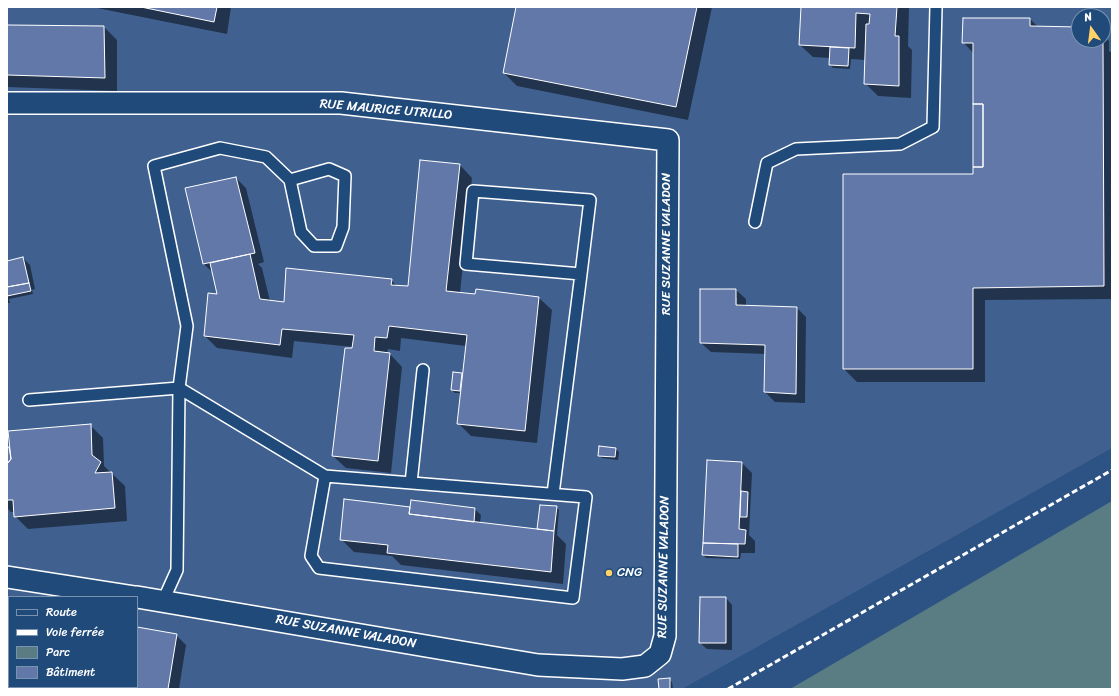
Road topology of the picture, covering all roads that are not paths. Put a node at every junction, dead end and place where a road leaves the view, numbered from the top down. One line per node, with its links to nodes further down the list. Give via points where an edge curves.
1 (936, 7): 5 (lane, via 933,127 900,144 796,149 767,163)
2 (7, 103): 3 (street, RUE MAURICE UTRILLO, via 341,103)
3 (668, 140): 16 (street, RUE SUZANNE VALADON, via 665,636 660,654 645,666 622,669 538,665)
4 (290, 180): 4 (lane, via 301,232 314,246 336,246 343,227 345,176 329,169); 8 (lane, via 266,157 220,148 154,166 187,326)
5 (755, 222)
6 (581, 274): 6 (lane, via 590,200 473,190 466,264); 12 (lane)
7 (423, 370): 11 (lane)
8 (179, 388): 9 (lane); 10 (lane); 16 (lane, via 177,570)
9 (30, 400)
10 (325, 476): 11 (lane); 12 (lane, via 311,556 319,568 573,598 586,497)
11 (411, 483): 12 (lane)
12 (553, 494)
13 (7, 577): 14 (street, RUE SUZANNE VALADON)
14 (130, 596)
15 (138, 597): 16 (street, RUE SUZANNE VALADON)
16 (163, 601)

